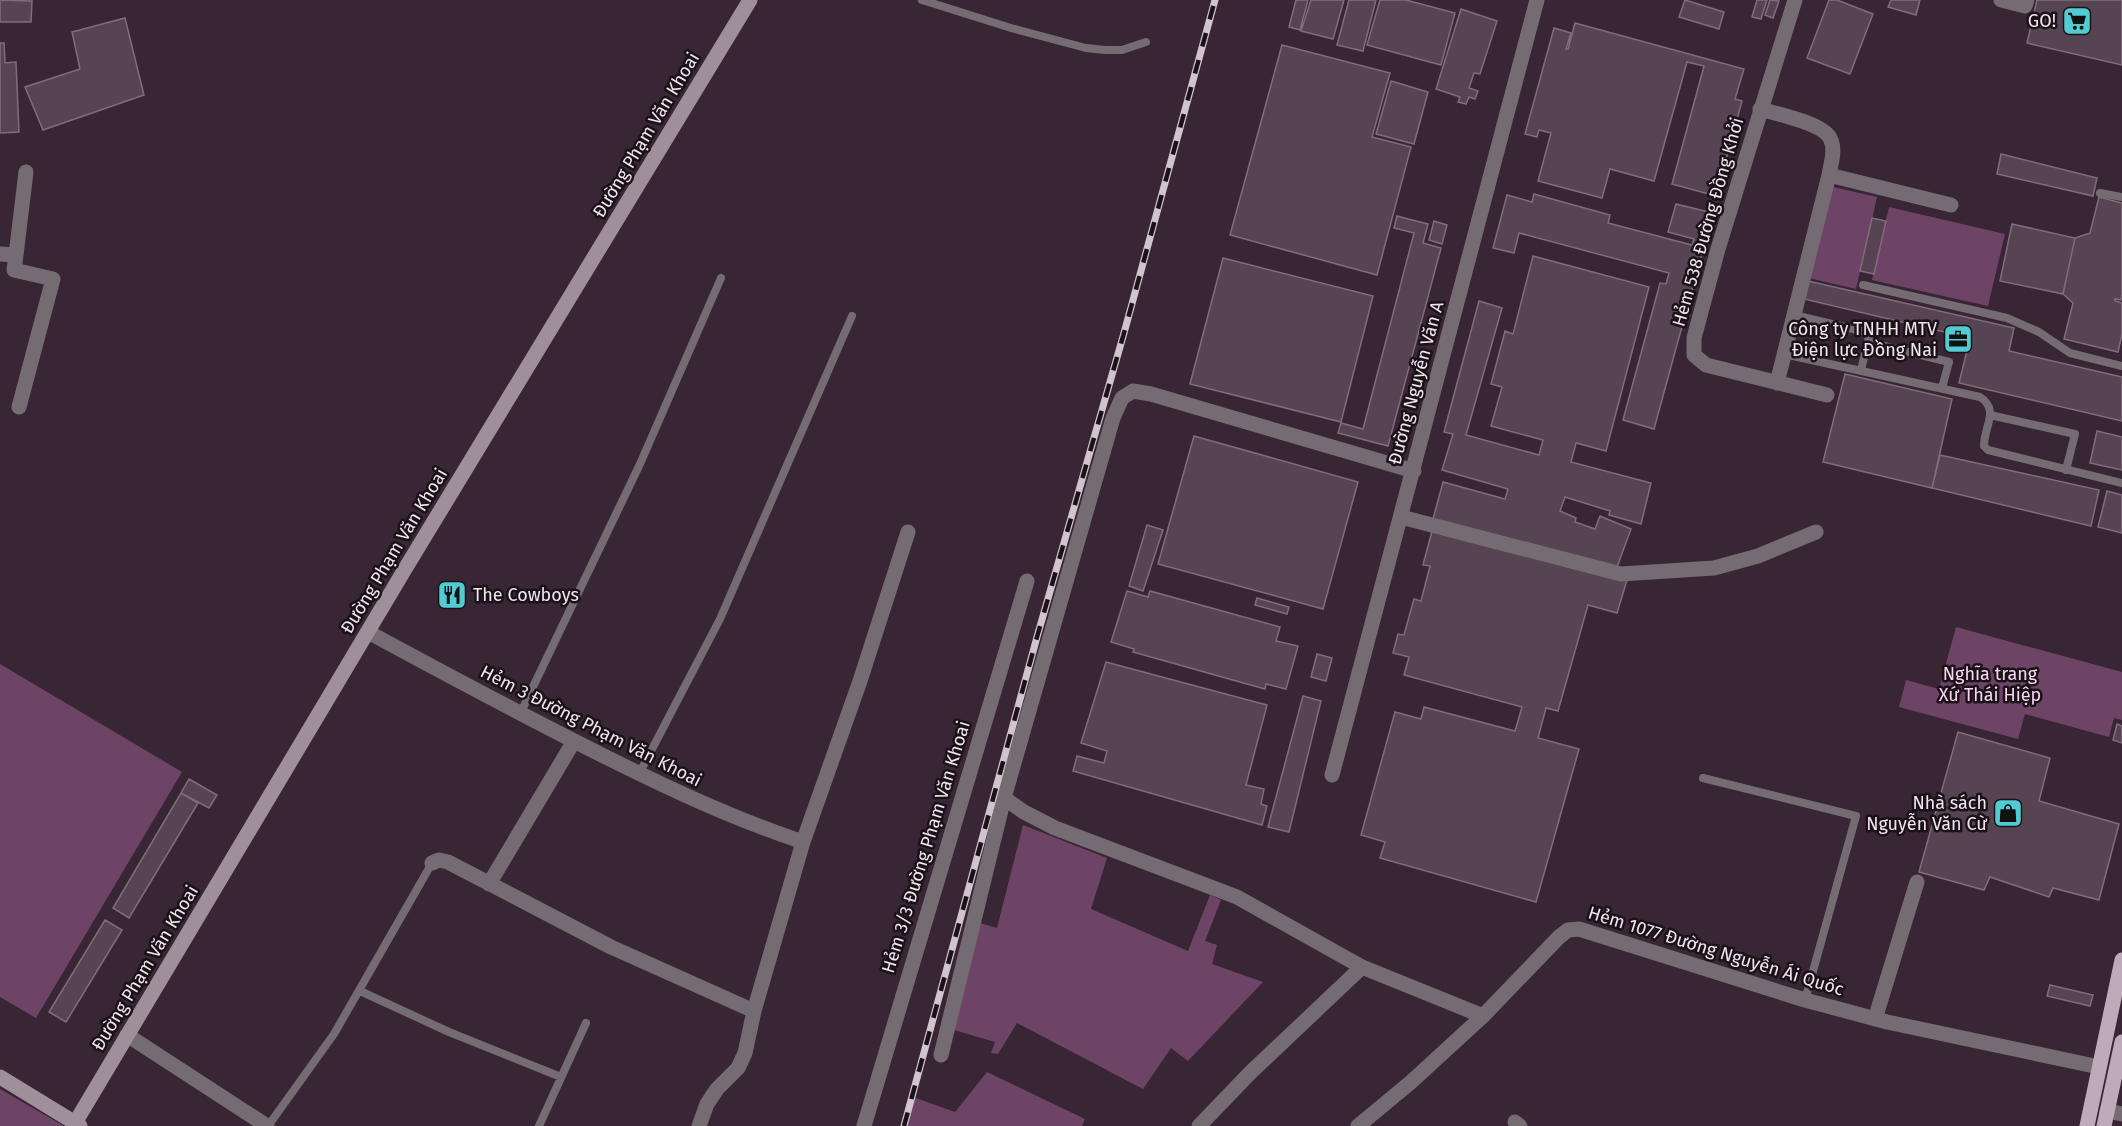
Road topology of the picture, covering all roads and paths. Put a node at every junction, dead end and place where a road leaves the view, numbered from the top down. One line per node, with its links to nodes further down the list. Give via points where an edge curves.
1 (750, 0): 36 (street, Đường Phạm Văn Khoai)
2 (922, 0): 7 (lane, via 1086,48 1122,50)
3 (1537, 0): 30 (street, Đường Nguyễn Văn A)
4 (1795, 0): 8 (street, Hẻm 538 Đường Đồng Khởi)
5 (2001, 0): 6 (street, via 2025,6)
6 (2027, 0)
7 (1146, 42)
8 (1760, 109): 10 (street, via 1809,124 1830,137 1833,150); 24 (street, Hẻm 538 Đường Đồng Khởi, via 1694,338 1694,355 1706,365)
9 (26, 172): 15 (street)
10 (1828, 175): 13 (street); 18 (street)
11 (2100, 193): 12 (lane)
12 (2122, 196)
13 (1951, 205)
14 (0, 254): 15 (street)
15 (16, 255): 27 (street, via 14,270 53,279)
16 (721, 278): 37 (lane, via 640,464)
17 (1863, 285): 22 (lane, via 2007,318 2070,352)
18 (1794, 315): 20 (lane, via 1869,333); 21 (street)
19 (852, 316): 39 (lane, via 720,619)
20 (1868, 342): 23 (lane); 25 (lane, via 1949,362)
21 (1784, 354): 23 (lane); 24 (street)
22 (2122, 366)
23 (1861, 370): 25 (lane)
24 (1777, 383): 26 (street, Hẻm 538 Đường Đồng Khởi)
25 (1942, 388): 28 (lane, via 1980,397 1988,403)
26 (1827, 395)
27 (19, 407)
28 (1990, 415): 29 (lane, via 1984,439 1988,450); 29 (lane, via 2075,434)
29 (2066, 470): 31 (lane)
30 (1414, 471): 32 (street, Đường Nguyễn Văn A); 42 (street, via 1151,394 1133,391 1122,398)
31 (2122, 483)
32 (1401, 517): 34 (street, via 1621,574 1713,568 1758,556); 40 (street, Đường Nguyễn Văn A)
33 (908, 532): 43 (street)
34 (1816, 532)
35 (1027, 580): 69 (street, Hẻm 3/3 Đường Phạm Văn Khoai)
36 (368, 632): 37 (street, Hẻm 3 Đường Phạm Văn Khoai); 56 (street, Đường Phạm Văn Khoai)
37 (520, 714): 38 (street, Hẻm 3 Đường Phạm Văn Khoai)
38 (574, 741): 39 (street, Hẻm 3 Đường Phạm Văn Khoai); 46 (street)
39 (639, 774): 43 (street, Hẻm 3 Đường Phạm Văn Khoai, via 754,826)
40 (1332, 775)
41 (1703, 778): 50 (lane, via 1856,816)
42 (1004, 798): 48 (street, via 1055,828 1237,897); 58 (street)
43 (803, 842): 51 (street)
44 (432, 863): 46 (street, via 448,862); 49 (lane)
45 (1917, 882): 53 (street)
46 (489, 884): 51 (street, via 611,947)
47 (2122, 960): 54 (main road)
48 (1362, 967): 52 (street); 70 (street)
49 (360, 991): 62 (lane); 66 (lane)
50 (1806, 1000): 52 (street, Hẻm 1077 Đường Nguyễn Ái Quốc, via 1579,929 1568,930 1559,937); 53 (street, Hẻm 1077 Đường Nguyễn Ái Quốc)
51 (754, 1011): 68 (street, via 738,1068 717,1089)
52 (1484, 1016): 71 (street, Hẻm 1077 Đường Nguyễn Ái Quốc)
53 (1875, 1019): 59 (street, Hẻm 1077 Đường Nguyễn Ái Quốc)
54 (2116, 1019): 59 (main road)
55 (586, 1023): 62 (lane)
56 (127, 1035): 65 (street, Đường Phạm Văn Khoai); 66 (street)
57 (2122, 1042): 60 (main road)
58 (941, 1055)
59 (2099, 1067): 60 (main road); 63 (main road)
60 (2116, 1071): 64 (main road)
61 (0, 1077): 65 (street)
62 (561, 1077): 67 (lane)
63 (2091, 1108): 64 (main road); 72 (main road)
64 (2115, 1112): 73 (main road)
65 (76, 1125)
66 (267, 1126)
67 (539, 1126)
68 (699, 1126)
69 (864, 1126)
70 (1199, 1126)
71 (1358, 1126)
72 (2087, 1126)
73 (2104, 1126)

